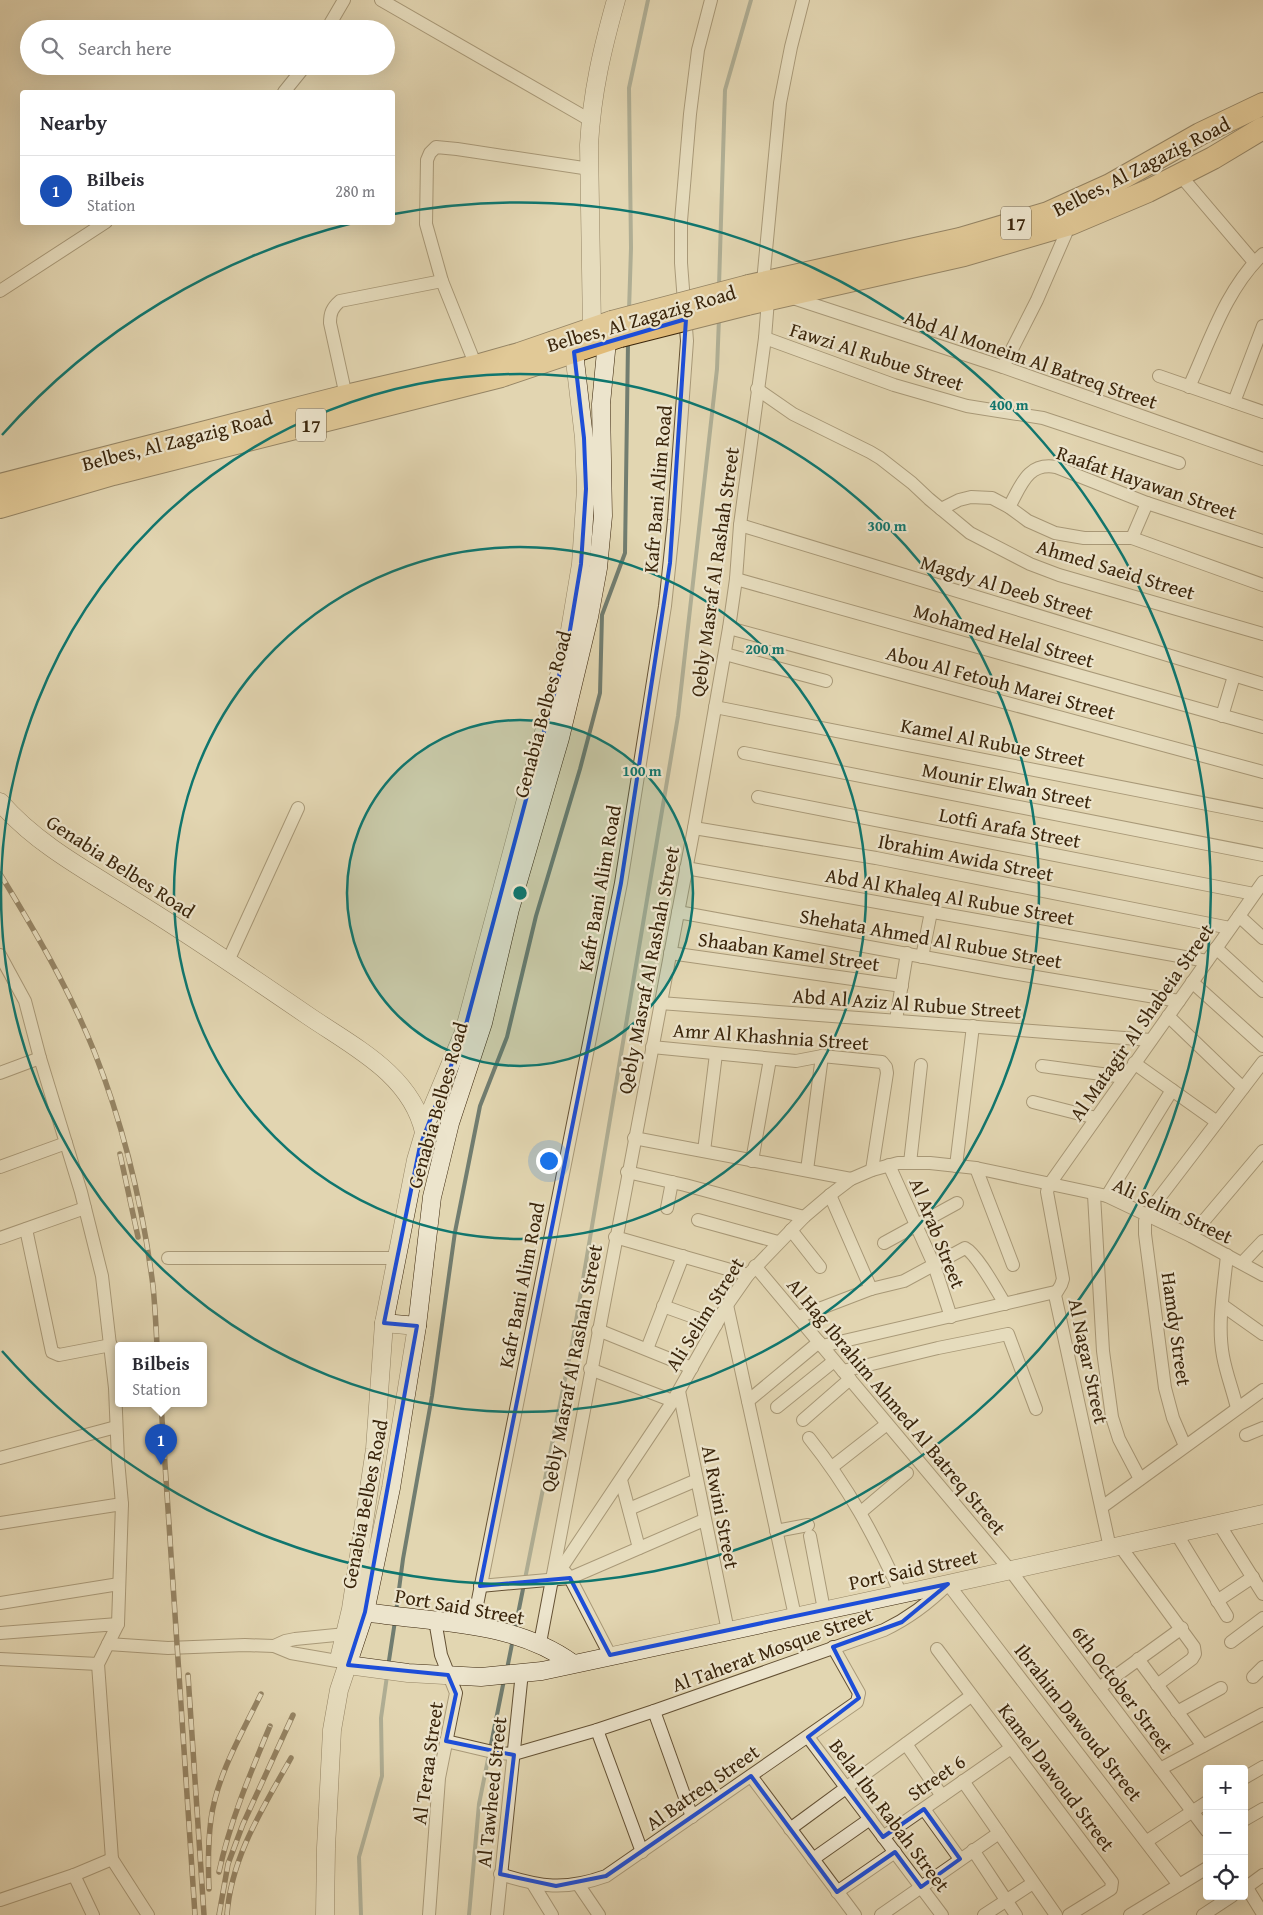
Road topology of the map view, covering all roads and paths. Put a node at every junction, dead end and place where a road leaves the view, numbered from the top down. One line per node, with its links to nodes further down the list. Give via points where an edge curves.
1 (344, 0): 6 (street)
2 (382, 0): 10 (street)
3 (616, 0): 10 (main road, Genabia Belbes Road, via 596,76)
4 (711, 0): 209 (street, Kafr Bani Alim Road, via 697,59 681,221 687,341 665,606 621,883)
5 (803, 0): 23 (street, via 780,104)
6 (332, 20)
7 (298, 75): 8 (street)
8 (286, 90)
9 (1263, 104): 12 (highway, Belbes, Al Zagazig Road / 17)
10 (590, 120): 15 (main road, Genabia Belbes Road)
11 (1263, 128): 13 (highway, Belbes, Al Zagazig Road / 17)
12 (1200, 134): 13 (highway, via 1204,151); 14 (highway, Belbes, Al Zagazig Road / 17)
13 (1213, 158): 16 (highway, Belbes, Al Zagazig Road / 17)
14 (1140, 168): 17 (highway, via 1149,180); 23 (highway, Belbes, Al Zagazig Road / 17, via 1064,206 1002,228)
15 (590, 169): 21 (street, via 457,149 433,149 427,160 426,224); 25 (main road, Genabia Belbes Road)
16 (1180, 175): 17 (highway, Belbes, Al Zagazig Road / 17); 20 (street)
17 (1148, 191): 18 (highway, Belbes, Al Zagazig Road / 17)
18 (1070, 224): 23 (highway, Belbes, Al Zagazig Road / 17, via 964,255); 29 (street)
19 (101, 225): 22 (street)
20 (1258, 258): 31 (street, via 1230,297)
21 (442, 281): 28 (street); 33 (street, via 340,301 333,306 330,323)
22 (0, 291)
23 (763, 294): 25 (highway, Belbes, Al Zagazig Road / 17, bridge); 26 (street, Qebly Masraf Al Rashah Street); 29 (street, Abd Al Moneim Al Batreq Street)
24 (1263, 326): 34 (street)
25 (608, 332): 27 (highway, Belbes, Al Zagazig Road / 17); 28 (highway, Belbes, Al Zagazig Road / 17); 57 (main road, Genabia Belbes Road, via 601,404 603,498 599,558 588,626)
26 (765, 338): 32 (street, Qebly Masraf Al Rashah Street); 37 (street, Fawzi Al Rubue Street, via 894,385 967,406 1043,418)
27 (574, 352): 40 (highway, Belbes, Al Zagazig Road / 17, via 501,376 114,474); 57 (main road, Genabia Belbes Road, via 586,489 578,589)
28 (476, 366): 33 (highway, Belbes, Al Zagazig Road / 17)
29 (1003, 368): 36 (street, Abd Al Moneim Al Batreq Street)
30 (1158, 376): 31 (street)
31 (1189, 387): 34 (street)
32 (757, 389): 42 (street, Ahmed Saeid Street, via 793,414 870,452); 43 (street, Qebly Masraf Al Rashah Street)
33 (346, 396): 38 (highway, Belbes, Al Zagazig Road / 17)
34 (1234, 402): 35 (street)
35 (1263, 412)
36 (1263, 459)
37 (1179, 463)
38 (0, 485)
39 (1147, 503): 41 (street, Raafat Hayawan Street, via 1047,466 1039,467 1026,476); 44 (street); 45 (street, Raafat Hayawan Street)
40 (0, 507)
41 (1009, 507): 42 (street, via 981,496 959,500); 44 (street, via 1028,521 1065,536)
42 (941, 509): 49 (street, Ahmed Saeid Street, via 970,533 1030,564)
43 (740, 525): 46 (street, Qebly Masraf Al Rashah Street); 51 (street, Magdy Al Deeb Street)
44 (1132, 538): 47 (street)
45 (1263, 541)
46 (736, 579): 48 (street, Qebly Masraf Al Rashah Street); 55 (street, Mohamed Helal Street)
47 (1263, 585)
48 (729, 628): 50 (street, Qebly Masraf Al Rashah Street); 59 (street, Abou Al Fetouh Marei Street)
49 (1263, 634)
50 (725, 654): 52 (street); 54 (street, Qebly Masraf Al Rashah Street)
51 (1234, 676): 53 (street, Magdy Al Deeb Street); 55 (street)
52 (826, 681)
53 (1263, 684)
54 (716, 707): 63 (street, Kamel Al Rubue Street); 64 (street, Qebly Masraf Al Rashah Street)
55 (1222, 716): 56 (street, Mohamed Helal Street)
56 (1263, 727)
57 (552, 736): 105 (main road, Genabia Belbes Road, via 503,884 464,1032); 108 (main road, Genabia Belbes Road, via 483,1024)
58 (744, 753): 65 (street, Mounir Elwan Street)
59 (1263, 772)
60 (758, 797): 68 (street, Lotfi Arafa Street)
61 (0, 802): 79 (main road, Genabia Belbes Road, via 50,847)
62 (298, 808): 79 (street)
63 (1263, 815)
64 (694, 828): 66 (street, Qebly Masraf Al Rashah Street); 72 (street, Ibrahim Awida Street, via 876,858)
65 (1263, 855)
66 (686, 868): 69 (street, Qebly Masraf Al Rashah Street); 70 (street, Abd Al Khaleq Al Rubue Street)
67 (1263, 882): 68 (street, Al Matagir Al Shabeia Street)
68 (1254, 894): 71 (street, Al Matagir Al Shabeia Street)
69 (678, 912): 75 (street, Qebly Masraf Al Rashah Street); 76 (street, Shehata Ahmed Al Rubue Street)
70 (932, 912): 78 (street); 80 (street, Abd Al Khaleq Al Rubue Street)
71 (1239, 916): 72 (street, Al Matagir Al Shabeia Street); 73 (street)
72 (1230, 928): 74 (street, Al Matagir Al Shabeia Street)
73 (1263, 938)
74 (1216, 948): 80 (street, Al Matagir Al Shabeia Street); 83 (street)
75 (670, 953): 82 (street, Shaaban Kamel Street); 85 (street, Qebly Masraf Al Rashah Street)
76 (907, 953): 78 (street, Shehata Ahmed Al Rubue Street); 82 (street)
77 (0, 955): 94 (street, via 25,1001)
78 (922, 956): 84 (street, Shehata Ahmed Al Rubue Street)
79 (228, 961): 109 (main road, Genabia Belbes Road, via 385,1069 409,1096)
80 (1207, 961): 81 (street, Al Matagir Al Shabeia Street)
81 (1192, 982): 84 (street, Al Matagir Al Shabeia Street); 90 (street)
82 (902, 986): 87 (street)
83 (1263, 991)
84 (1179, 1001): 86 (street, Al Matagir Al Shabeia Street)
85 (660, 1003): 87 (street, Abd Al Aziz Al Rubue Street); 91 (street, Qebly Masraf Al Rashah Street)
86 (1168, 1016): 89 (street, Al Matagir Al Shabeia Street); 102 (street)
87 (896, 1020): 88 (street, Abd Al Aziz Al Rubue Street)
88 (973, 1026): 89 (street, Abd Al Aziz Al Rubue Street); 117 (street)
89 (1151, 1040): 97 (street, Al Matagir Al Shabeia Street)
90 (1263, 1046)
91 (652, 1047): 92 (street, Amr Al Khashnia Street); 110 (street, Qebly Masraf Al Rashah Street)
92 (716, 1054): 95 (street, Amr Al Khashnia Street); 112 (street)
93 (822, 1056): 95 (street, Amr Al Khashnia Street, via 805,1060); 120 (street); 121 (street, Amr Al Khashnia Street, via 882,1062 886,1067)
94 (40, 1058): 100 (street); 111 (street)
95 (770, 1058): 114 (street)
96 (1263, 1062): 102 (street)
97 (1134, 1063): 101 (street, Al Matagir Al Shabeia Street); 103 (street)
98 (921, 1065): 115 (street)
99 (1042, 1066): 101 (street)
100 (0, 1073)
101 (1124, 1077): 106 (street, Al Matagir Al Shabeia Street)
102 (1243, 1088): 107 (street)
103 (1172, 1090): 107 (street); 127 (street)
104 (1033, 1102): 106 (street)
105 (430, 1113): 108 (main road, via 439,1114); 109 (main road, Genabia Belbes Road)
106 (1096, 1118): 125 (street, Al Matagir Al Shabeia Street)
107 (1218, 1122): 131 (street)
108 (450, 1123): 163 (main road, Genabia Belbes Road, via 432,1197)
109 (424, 1132): 146 (main road, Genabia Belbes Road)
110 (634, 1138): 112 (street); 122 (street, Qebly Masraf Al Rashah Street)
111 (66, 1143): 118 (street); 129 (street)
112 (704, 1151): 114 (street)
113 (1263, 1151): 137 (street)
114 (752, 1160): 120 (street)
115 (910, 1163): 116 (street, Ali Selim Street); 117 (street, Ali Selim Street)
116 (889, 1165): 121 (street, Ali Selim Street); 134 (street, Al Arab Street)
117 (956, 1166): 119 (street, Ali Selim Street)
118 (0, 1167)
119 (976, 1168): 125 (street, Ali Selim Street); 149 (street)
120 (807, 1170): 123 (street)
121 (872, 1170): 123 (street, Ali Selim Street)
122 (628, 1172): 124 (street); 138 (street, Qebly Masraf Al Rashah Street)
123 (851, 1179): 126 (street, Ali Selim Street)
124 (672, 1182): 130 (street); 132 (street)
125 (1049, 1185): 127 (street, Ali Selim Street); 154 (street, Al Nagar Street, via 1047,1197 1063,1279)
126 (830, 1195): 132 (street, Ali Selim Street); 153 (street)
127 (1101, 1195): 131 (street, Ali Selim Street); 189 (street, via 1103,1351 1112,1417 1119,1439)
128 (957, 1203): 134 (street)
129 (85, 1208): 135 (street); 167 (street, via 102,1276)
130 (667, 1208)
131 (1147, 1216): 137 (street, Ali Selim Street); 185 (street, Hamdy Street, via 1144,1227 1160,1358 1167,1396)
132 (804, 1217): 136 (street, Ali Selim Street)
133 (698, 1220): 141 (street)
134 (916, 1226): 142 (street); 148 (street, Al Arab Street)
135 (26, 1229): 139 (street); 167 (street, via 52,1352 59,1356)
136 (791, 1230): 141 (street, Ali Selim Street); 150 (street)
137 (1191, 1236): 143 (street, Ali Selim Street)
138 (615, 1237): 144 (street); 164 (street, Qebly Masraf Al Rashah Street)
139 (0, 1238)
140 (1263, 1241): 147 (street)
141 (778, 1242): 151 (street, Ali Selim Street)
142 (884, 1243)
143 (1227, 1255): 147 (street, Ali Selim Street); 156 (street)
144 (683, 1256): 151 (street); 158 (street)
145 (168, 1258): 146 (street)
146 (397, 1258): 161 (main road, Genabia Belbes Road)
147 (1242, 1263): 152 (street, Ali Selim Street)
148 (934, 1264): 153 (street, via 904,1281); 155 (street, via 967,1249); 159 (street, Al Arab Street)
149 (1013, 1266)
150 (820, 1267)
151 (751, 1270): 157 (street, Ali Selim Street); 160 (street, Al Hag Ibrahim Ahmed Al Batreq Street)
152 (1263, 1275)
153 (871, 1289): 160 (street)
154 (1055, 1292): 155 (street); 193 (street, Al Nagar Street)
155 (1005, 1304): 159 (street)
156 (1222, 1304): 165 (street); 177 (street, via 1223,1357)
157 (728, 1305): 162 (street, Ali Selim Street); 175 (street)
158 (663, 1306): 162 (street); 168 (street)
159 (951, 1316): 166 (street)
160 (798, 1317): 166 (street, Al Hag Ibrahim Ahmed Al Batreq Street)
161 (384, 1324): 163 (main road); 225 (main road, Genabia Belbes Road, via 375,1449)
162 (716, 1325): 170 (street, Ali Selim Street)
163 (418, 1326): 215 (main road, Genabia Belbes Road)
164 (598, 1330): 168 (street); 171 (street, Qebly Masraf Al Rashah Street)
165 (1263, 1334)
166 (820, 1344): 169 (street, Al Hag Ibrahim Ahmed Al Batreq Street); 175 (street)
167 (110, 1345): 181 (street)
168 (647, 1349): 170 (street)
169 (834, 1361): 172 (street, Al Hag Ibrahim Ahmed Al Batreq Street); 176 (street)
170 (692, 1368): 174 (street, Ali Selim Street)
171 (590, 1369): 174 (street); 205 (street, Qebly Masraf Al Rashah Street)
172 (846, 1375): 178 (street, via 938,1348 1008,1334); 179 (street); 180 (street, Al Hag Ibrahim Ahmed Al Batreq Street)
173 (1263, 1390): 177 (street)
174 (676, 1396): 190 (street, Ali Selim Street); 191 (street, Al Rwini Street)
175 (748, 1401): 200 (street)
176 (777, 1407)
177 (1238, 1408): 185 (street)
178 (1036, 1409)
179 (803, 1420)
180 (887, 1424): 187 (street); 204 (street, Al Hag Ibrahim Ahmed Al Batreq Street)
181 (116, 1427): 186 (street); 192 (street)
182 (1263, 1428): 183 (street)
183 (1246, 1435)
184 (809, 1438): 187 (street)
185 (1184, 1446): 189 (street)
186 (0, 1458)
187 (832, 1467): 195 (street)
188 (908, 1473): 195 (street)
189 (1140, 1479): 193 (street)
190 (621, 1480): 194 (street); 205 (street, Ali Selim Street)
191 (697, 1480): 194 (street); 197 (street, Al Rwini Street)
192 (122, 1504): 198 (street); 207 (street)
193 (1102, 1507): 202 (street, Al Nagar Street)
194 (629, 1509): 203 (street)
195 (860, 1512): 210 (street)
196 (1263, 1514): 199 (main road, Port Said Street)
197 (704, 1520): 203 (street); 223 (street, Al Rwini Street)
198 (0, 1524)
199 (1219, 1524): 201 (main road, Port Said Street); 206 (street)
200 (776, 1531): 214 (street, via 809,1530); 216 (street)
201 (1176, 1533): 202 (main road, Port Said Street); 212 (street)
202 (1115, 1547): 204 (main road, Port Said Street); 222 (street)
203 (639, 1548): 205 (street)
204 (1010, 1570): 208 (main road, Port Said Street); 243 (street, 6th October Street)
205 (555, 1577): 209 (street); 226 (street, Qebly Masraf Al Rashah Street); 232 (street)
206 (1253, 1577): 211 (street); 212 (street)
207 (119, 1584): 213 (street); 220 (street)
208 (948, 1584): 210 (main road, Port Said Street); 230 (street, Al Taherat Mosque Street, via 902,1622); 274 (street, Ibrahim Dawoud Street)
209 (480, 1586): 221 (street, Kafr Bani Alim Road)
210 (901, 1594): 214 (main road, Port Said Street)
211 (1263, 1594)
212 (1217, 1601): 217 (street)
213 (0, 1603)
214 (824, 1610): 216 (main road, Port Said Street)
215 (371, 1613): 219 (main road, Port Said Street); 235 (main road, Genabia Belbes Road)
216 (795, 1616): 223 (main road, Port Said Street)
217 (1227, 1616)
218 (1263, 1618): 227 (street)
219 (426, 1619): 221 (main road, Port Said Street); 240 (street, Al Teraa Street)
220 (118, 1624): 224 (street); 228 (street)
221 (481, 1627): 226 (main road, Port Said Street)
222 (1182, 1628): 234 (street); 242 (street, via 1194,1647 1194,1657)
223 (728, 1631): 232 (main road, Port Said Street)
224 (0, 1634)
225 (346, 1634): 229 (street, via 285,1641); 235 (main road, Genabia Belbes Road)
226 (531, 1640): 236 (main road, Port Said Street)
227 (1231, 1642)
228 (108, 1644): 229 (street, via 168,1648); 237 (street)
229 (274, 1646): 235 (street, via 291,1653)
230 (833, 1647): 246 (street, Al Taherat Mosque Street); 250 (street, Al Batreq Street, via 859,1698)
231 (937, 1650): 245 (street, Kamel Dawoud Street)
232 (610, 1655): 236 (main road, Port Said Street)
233 (0, 1659): 237 (street)
234 (1138, 1660): 242 (street); 243 (street)
235 (343, 1663): 240 (main road, Port Said Street, via 408,1674); 299 (main road, Genabia Belbes Road, via 327,1695 324,1718); 300 (main road, Genabia Belbes Road, via 332,1730)
236 (572, 1663): 239 (main road, Port Said Street)
237 (98, 1664): 278 (street)
238 (1263, 1668): 241 (street)
239 (521, 1673): 240 (main road, Port Said Street, via 481,1677); 255 (street, Al Tawheed Street)
240 (448, 1675): 251 (street, Al Teraa Street, via 456,1693)
241 (1253, 1678)
242 (1157, 1685): 247 (street)
243 (1099, 1688): 257 (street, 6th October Street)
244 (1221, 1688): 247 (street)
245 (971, 1696): 252 (street); 254 (street, Kamel Dawoud Street)
246 (654, 1711): 249 (street, Al Taherat Mosque Street); 267 (street)
247 (1177, 1712): 253 (street)
248 (1263, 1714): 253 (street)
249 (597, 1730): 255 (street, Al Taherat Mosque Street); 276 (street)
250 (808, 1737): 258 (street, Al Batreq Street); 261 (street, Belal Ibn Rabah Street)
251 (446, 1741): 255 (street, Al Taherat Mosque Street); 301 (street, Al Teraa Street, via 437,1800)
252 (906, 1744): 261 (street); 262 (street)
253 (1203, 1746): 257 (street)
254 (1011, 1748): 260 (street, Street 6); 311 (street, Kamel Dawoud Street, via 1112,1882 1111,1889)
255 (509, 1754): 282 (street, Al Tawheed Street)
256 (1263, 1767): 259 (street)
257 (1160, 1769): 265 (street, 6th October Street)
258 (751, 1776): 267 (street, Al Batreq Street); 271 (street)
259 (1248, 1776)
260 (963, 1781): 262 (street, Street 6); 272 (street)
261 (846, 1788): 268 (street, Belal Ibn Rabah Street); 271 (street)
262 (942, 1796): 264 (street, Street 6)
263 (1203, 1804): 265 (street)
264 (924, 1808): 273 (street, Street 6); 280 (street)
265 (1192, 1811): 270 (street, 6th October Street); 274 (street)
266 (1262, 1811): 269 (street)
267 (692, 1818): 276 (street, Al Batreq Street)
268 (870, 1818): 273 (street, Belal Ibn Rabah Street); 279 (street)
269 (1248, 1818)
270 (1203, 1826)
271 (790, 1829): 279 (street)
272 (998, 1833): 275 (street); 285 (street)
273 (883, 1837): 277 (street, Belal Ibn Rabah Street)
274 (1147, 1841): 289 (street, Ibrahim Dawoud Street)
275 (973, 1850): 280 (street); 295 (street)
276 (642, 1852): 287 (street, Al Batreq Street, via 606,1876)
277 (895, 1852): 290 (street, Belal Ibn Rabah Street); 292 (street)
278 (112, 1859): 283 (street); 298 (street)
279 (813, 1859): 292 (street)
280 (960, 1859): 290 (street)
281 (1203, 1870): 289 (street)
282 (500, 1874): 286 (street, Al Batreq Street); 302 (street, Al Tawheed Street)
283 (74, 1875): 293 (street); 297 (street)
284 (1263, 1875): 288 (street)
285 (1033, 1883): 295 (street); 310 (street)
286 (533, 1884): 287 (street, Al Batreq Street); 303 (street)
287 (578, 1884): 304 (street)
288 (1248, 1884)
289 (1179, 1885): 312 (street)
290 (921, 1887): 306 (street); 307 (street, Belal Ibn Rabah Street)
291 (1248, 1891): 296 (street)
292 (837, 1892): 305 (street)
293 (0, 1900)
294 (1226, 1900): 313 (street)
295 (1007, 1901): 308 (street); 309 (street)
296 (1263, 1914)
297 (93, 1915)
298 (148, 1915)
299 (314, 1915)
300 (325, 1915)
301 (429, 1915)
302 (497, 1915)
303 (552, 1915)
304 (599, 1915)
305 (855, 1915)
306 (881, 1915)
307 (942, 1915)
308 (984, 1915)
309 (1016, 1915)
310 (1056, 1915)
311 (1069, 1915)
312 (1130, 1915)
313 (1203, 1915)

